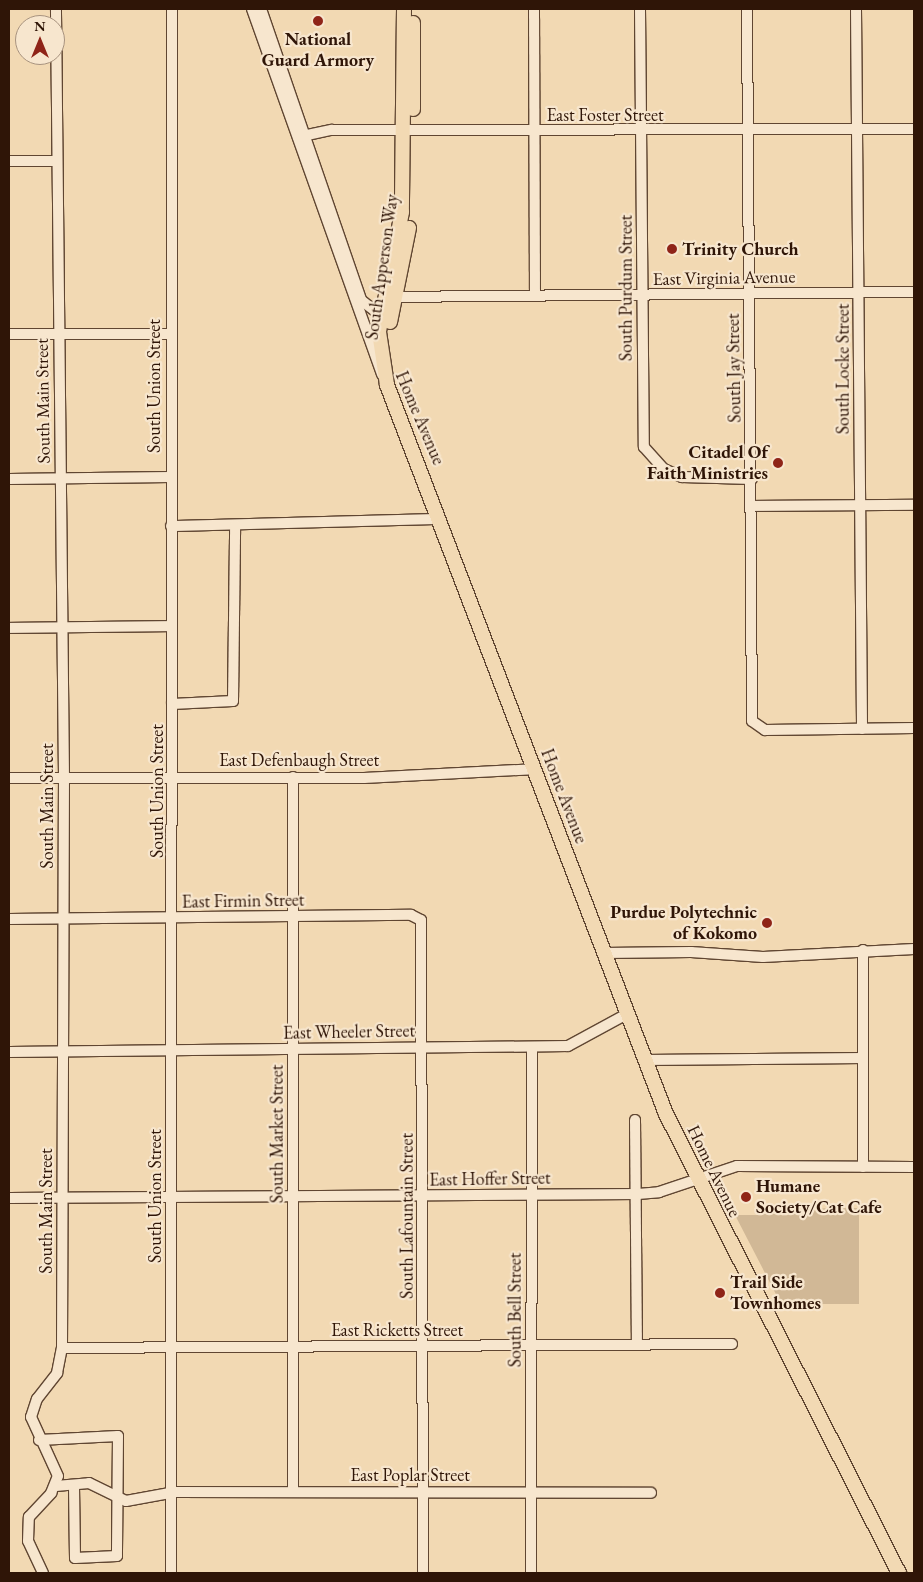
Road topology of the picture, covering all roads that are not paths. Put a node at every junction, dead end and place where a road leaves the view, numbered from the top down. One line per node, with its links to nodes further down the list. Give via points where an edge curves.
1 (56, 9): 19 (street, South Main Street)
2 (172, 9): 29 (street, South Union Street, via 175,208)
3 (252, 9): 17 (street, Home Avenue)
4 (261, 9): 17 (street, Home Avenue)
5 (404, 9): 15 (main road, South Apperson Way)
6 (413, 9): 15 (main road, South Apperson Way)
7 (534, 9): 16 (street)
8 (640, 9): 13 (street, South Purdum Street)
9 (747, 9): 14 (street, South Jay Street)
10 (856, 9): 11 (street, South Locke Street)
11 (857, 129): 12 (street, East Foster Street); 14 (street, East Foster Street); 20 (street, South Locke Street)
12 (914, 129)
13 (641, 130): 14 (street, East Foster Street); 16 (street, East Foster Street); 24 (street, South Purdum Street)
14 (747, 130): 22 (street, South Jay Street)
15 (409, 132): 16 (street, East Foster Street); 17 (street, East Foster Street, via 332,130); 25 (main road, South Apperson Way)
16 (535, 132): 23 (street)
17 (302, 136): 26 (street, Home Avenue, via 362,300); 30 (street, Home Avenue)
18 (9, 161): 19 (street)
19 (57, 161): 27 (street, South Main Street)
20 (859, 292): 21 (street, East Virginia Avenue); 22 (street, East Virginia Avenue); 36 (street, South Locke Street)
21 (914, 292)
22 (749, 294): 24 (street, East Virginia Avenue); 35 (street, South Jay Street)
23 (535, 296): 24 (street, East Virginia Avenue); 25 (street, East Virginia Avenue)
24 (642, 296): 35 (street, South Purdum Street, via 642,435 648,453 682,477)
25 (390, 297): 26 (main road, South Apperson Way)
26 (385, 320): 30 (main road, South Apperson Way, via 378,344); 31 (main road, South Apperson Way, via 389,360)
27 (59, 333): 28 (street); 29 (street); 34 (street, South Main Street)
28 (9, 334)
29 (169, 334): 32 (street, South Union Street)
30 (387, 385): 31 (main road, Home Avenue)
31 (420, 465): 39 (main road, Home Avenue)
32 (170, 477): 34 (street); 41 (street, South Union Street)
33 (9, 479): 34 (street)
34 (60, 479): 44 (street, South Main Street)
35 (752, 479): 38 (street, South Jay Street)
36 (859, 505): 37 (street); 38 (street); 47 (street, South Locke Street)
37 (914, 505)
38 (752, 506): 47 (street, South Jay Street, via 755,726)
39 (440, 519): 40 (street); 48 (main road, Home Avenue)
40 (235, 525): 41 (street); 45 (street, via 233,701)
41 (171, 526): 42 (street, South Union Street)
42 (172, 626): 44 (street); 45 (street, South Union Street)
43 (9, 628): 44 (street)
44 (62, 628): 50 (street, South Main Street)
45 (172, 704): 49 (street, South Union Street)
46 (914, 728): 47 (street)
47 (862, 729)
48 (533, 769): 51 (street, East Defenbaugh Street); 60 (main road, Home Avenue)
49 (174, 776): 50 (street, East Defenbaugh Street); 51 (street, East Defenbaugh Street); 55 (street, South Union Street)
50 (64, 777): 52 (street, East Defenbaugh Street); 54 (street, South Main Street)
51 (293, 777): 53 (street, South Market Street)
52 (9, 778)
53 (295, 917): 55 (street, East Firmin Street); 57 (street, East Firmin Street, via 411,916); 64 (street, South Market Street)
54 (63, 918): 55 (street, East Firmin Street); 56 (street, East Firmin Street); 65 (street, South Main Street)
55 (172, 918): 66 (street, South Union Street)
56 (9, 919)
57 (421, 920): 63 (street, South Lafountain Street)
58 (914, 949): 59 (street)
59 (863, 950): 60 (street, via 763,957 691,952); 68 (street)
60 (604, 953): 61 (main road, Home Avenue)
61 (628, 1014): 62 (street, East Wheeler Street, via 568,1046); 69 (main road, Home Avenue)
62 (532, 1047): 63 (street, East Wheeler Street); 74 (street, South Bell Street)
63 (423, 1048): 64 (street, East Wheeler Street); 76 (street, South Lafountain Street)
64 (295, 1049): 66 (street, East Wheeler Street); 77 (street, South Market Street)
65 (62, 1050): 66 (street, East Wheeler Street); 67 (street, East Wheeler Street); 80 (street, South Main Street)
66 (172, 1050): 79 (street, South Union Street)
67 (9, 1052)
68 (863, 1058): 69 (street); 71 (street)
69 (645, 1060): 73 (main road, Home Avenue)
70 (635, 1120): 75 (street)
71 (863, 1167): 72 (street, East Hoffer Street); 73 (street, East Hoffer Street, via 737,1166)
72 (914, 1167)
73 (697, 1181): 75 (street, East Hoffer Street); 101 (main road, Home Avenue)
74 (531, 1194): 75 (street, East Hoffer Street); 76 (street, East Hoffer Street); 83 (street, South Bell Street)
75 (638, 1194): 84 (street)
76 (423, 1196): 77 (street, East Hoffer Street); 82 (street, South Lafountain Street)
77 (293, 1197): 79 (street, East Hoffer Street); 86 (street, South Market Street)
78 (9, 1198): 80 (street, East Hoffer Street)
79 (172, 1198): 80 (street, East Hoffer Street); 85 (street, South Union Street)
80 (62, 1199): 87 (street, South Main Street)
81 (732, 1344): 84 (street, East Ricketts Street)
82 (423, 1345): 83 (street, East Ricketts Street); 86 (street, East Ricketts Street); 92 (street, South Lafountain Street)
83 (531, 1345): 84 (street, East Ricketts Street); 93 (street, South Bell Street)
84 (637, 1345)
85 (171, 1347): 86 (street, East Ricketts Street); 87 (street, East Ricketts Street); 95 (street, South Union Street)
86 (293, 1347): 91 (street, South Market Street)
87 (62, 1348): 88 (street, South Main Street, via 56,1373 37,1399 31,1417)
88 (39, 1440): 90 (street, South Main Street, via 56,1465); 96 (street, via 118,1436)
89 (74, 1485): 90 (street, East Poplar Street); 96 (street, East Poplar Street, via 89,1483); 96 (street, via 75,1558 117,1556)
90 (56, 1486): 97 (street, via 30,1517 28,1541)
91 (293, 1491): 92 (street, East Poplar Street); 95 (street, East Poplar Street)
92 (423, 1491): 93 (street, East Poplar Street); 99 (street, South Lafountain Street)
93 (532, 1493): 94 (street, East Poplar Street); 100 (street, South Bell Street)
94 (651, 1493)
95 (171, 1495): 96 (street, East Poplar Street, via 136,1501); 98 (street, South Union Street)
96 (117, 1497)
97 (43, 1573)
98 (171, 1573)
99 (423, 1573)
100 (531, 1573)
101 (899, 1573)

